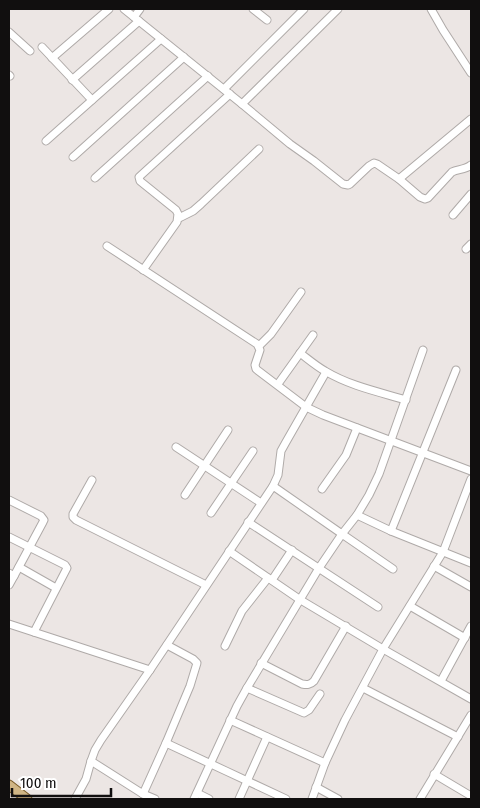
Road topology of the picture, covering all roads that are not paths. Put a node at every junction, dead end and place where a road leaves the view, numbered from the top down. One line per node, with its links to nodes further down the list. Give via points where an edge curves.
1 (109, 9): 14 (street)
2 (124, 9): 8 (street)
3 (140, 9): 8 (street)
4 (253, 9): 9 (street)
5 (304, 9): 19 (street)
6 (338, 9): 21 (street)
7 (431, 9): 16 (street)
8 (136, 19): 11 (street); 18 (street)
9 (267, 20)
10 (9, 32): 13 (street)
11 (161, 39): 15 (street); 20 (street)
12 (42, 48): 14 (street)
13 (30, 51)
14 (52, 58): 18 (street)
15 (184, 58): 17 (street); 25 (street)
16 (471, 73)
17 (208, 76): 19 (street); 27 (street)
18 (72, 80): 20 (street)
19 (227, 92): 21 (street); 31 (street, via 139,177 176,210)
20 (92, 100): 23 (street)
21 (242, 104): 28 (street, via 343,184 350,184 374,163)
22 (471, 119): 28 (street)
23 (46, 141)
24 (258, 149): 31 (street, via 197,207)
25 (73, 157)
26 (471, 165): 28 (street, via 452,172 425,199)
27 (95, 178)
28 (399, 179)
29 (471, 194): 30 (street)
30 (453, 215)
31 (179, 218): 33 (street)
32 (107, 246): 33 (street)
33 (143, 270): 36 (street)
34 (301, 292): 36 (street)
35 (313, 335): 38 (street)
36 (259, 346): 41 (street, via 256,369)
37 (423, 350): 42 (street)
38 (300, 353): 40 (street); 41 (street)
39 (456, 370): 49 (street)
40 (326, 372): 42 (street); 43 (street)
41 (278, 384): 43 (street)
42 (406, 400): 46 (street)
43 (306, 407): 44 (street); 55 (street, via 282,451)
44 (357, 428): 46 (street); 56 (street, via 346,455)
45 (228, 430): 50 (street)
46 (390, 440): 49 (street); 61 (street, via 379,474)
47 (176, 447): 50 (street)
48 (253, 451): 54 (street)
49 (422, 453): 51 (street); 63 (street)
50 (205, 466): 54 (street); 57 (street)
51 (471, 471)
52 (471, 479): 69 (street)
53 (92, 480): 78 (street, via 73,514 76,520)
54 (231, 484): 59 (street); 60 (street)
55 (273, 486): 59 (street); 64 (street)
56 (322, 489)
57 (185, 495)
58 (9, 500): 66 (street, via 43,518)
59 (261, 503): 62 (street)
60 (211, 513)
61 (357, 515): 63 (street); 64 (street)
62 (248, 522): 67 (street); 68 (street)
63 (392, 531): 69 (street)
64 (342, 534): 73 (street); 74 (street)
65 (9, 537): 66 (street)
66 (30, 547): 72 (street); 80 (street, via 66,566)
67 (292, 550): 73 (street); 76 (street)
68 (229, 551): 76 (street); 78 (street)
69 (443, 552): 70 (street); 71 (street)
70 (471, 563)
71 (434, 566): 79 (street); 82 (street)
72 (19, 567): 75 (street); 80 (street)
73 (319, 568): 81 (street); 83 (street)
74 (393, 569)
75 (11, 575): 77 (street)
76 (270, 579): 81 (street); 90 (street, via 242,611)
77 (9, 585)
78 (206, 585): 89 (street)
79 (471, 587)
80 (56, 588): 87 (street)
81 (300, 599): 85 (street); 92 (street)
82 (410, 606): 88 (street); 91 (street)
83 (378, 607)
84 (9, 626): 87 (street)
85 (346, 626): 91 (street); 92 (street, via 311,684 302,684)
86 (471, 626): 88 (street)
87 (34, 632): 93 (street)
88 (465, 638): 94 (street)
89 (167, 645): 93 (street); 103 (street, via 197,663)
90 (225, 646)
91 (383, 649): 94 (street); 96 (street)
92 (261, 663): 95 (street)
93 (150, 670): 104 (street, via 101,740)
94 (441, 682): 98 (street)
95 (247, 688): 97 (street, via 304,713); 100 (street)
96 (363, 688): 102 (street); 105 (street)
97 (320, 694)
98 (471, 699)
99 (471, 715): 102 (street)
100 (230, 720): 101 (street); 106 (street)
101 (267, 737): 105 (street); 108 (street)
102 (458, 737): 107 (street)
103 (166, 743): 106 (street); 111 (street)
104 (91, 761): 111 (street); 115 (street)
105 (325, 763): 110 (street)
106 (210, 764): 108 (street); 112 (street)
107 (434, 774): 113 (street); 122 (street)
108 (247, 780): 118 (street); 119 (street)
109 (9, 785): 114 (main road)
110 (316, 787): 120 (street); 121 (street)
111 (143, 794): 116 (street)
112 (195, 796): 117 (street)
113 (471, 796)
114 (27, 799)
115 (75, 799)
116 (154, 799)
117 (209, 799)
118 (239, 799)
119 (286, 799)
120 (312, 799)
121 (338, 799)
122 (420, 799)

